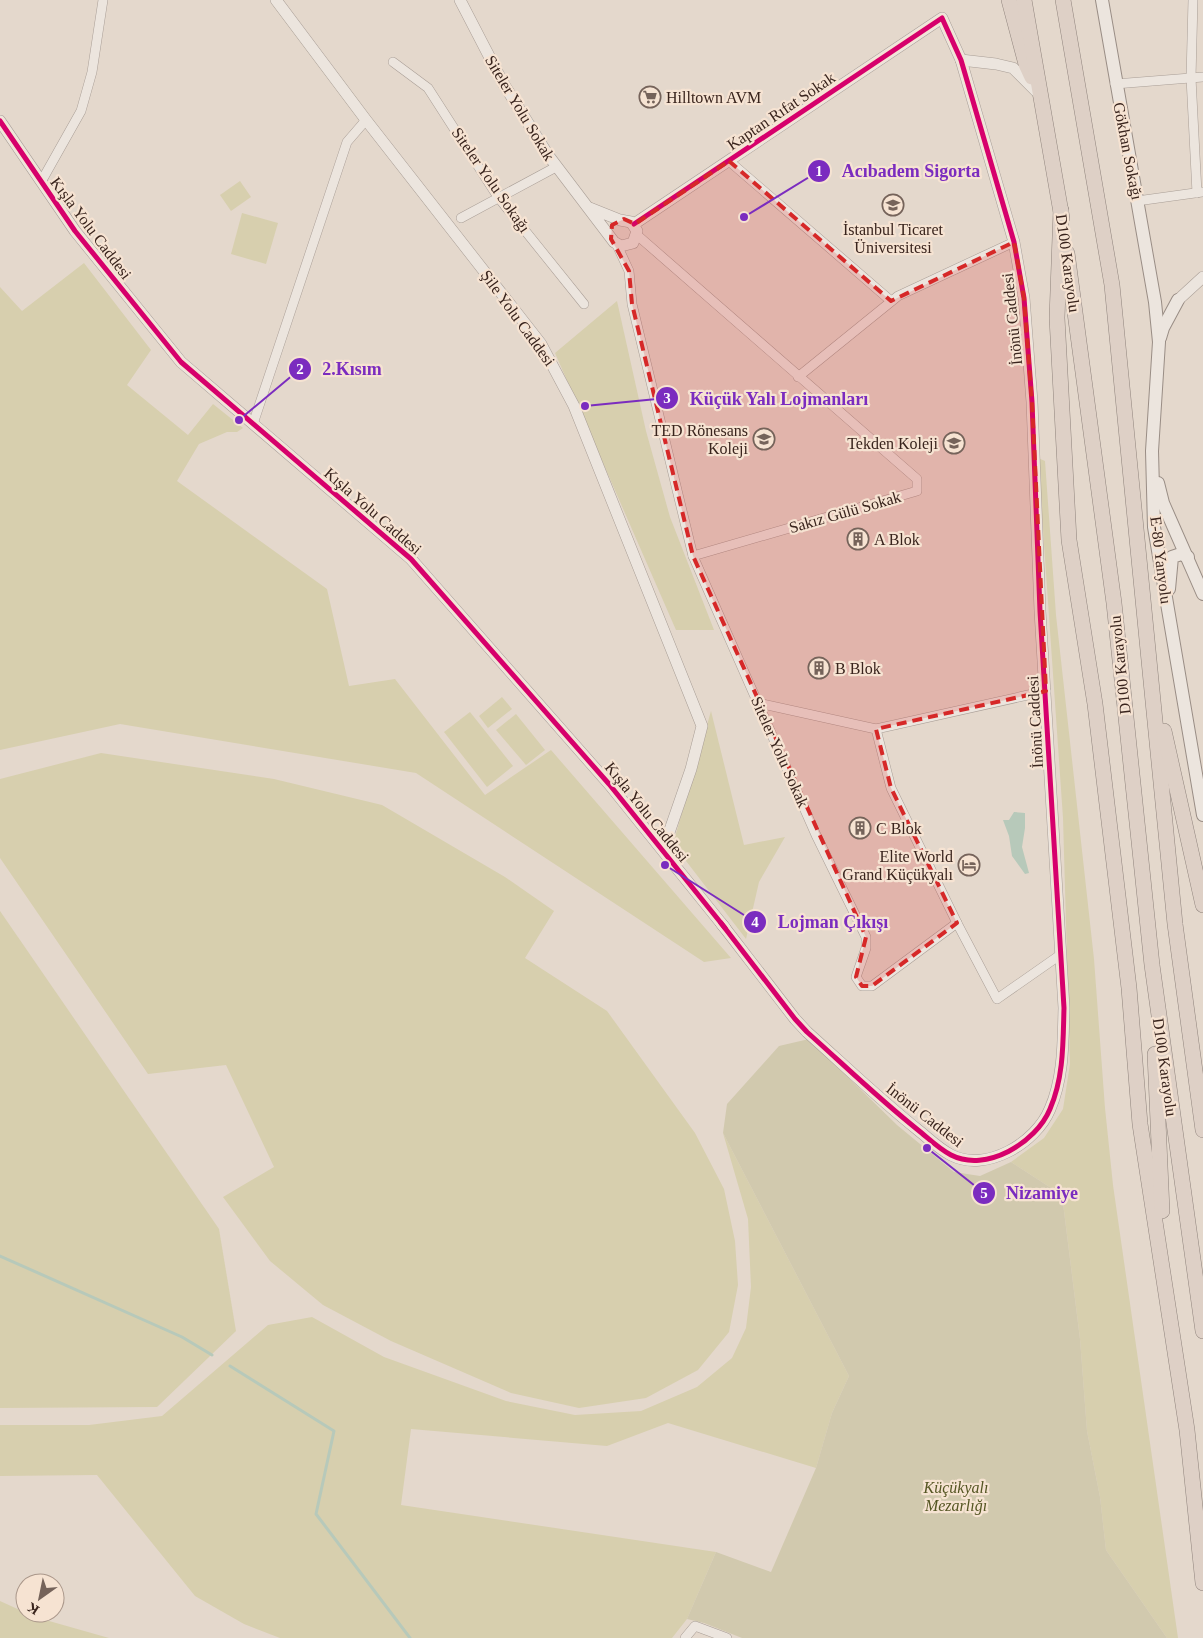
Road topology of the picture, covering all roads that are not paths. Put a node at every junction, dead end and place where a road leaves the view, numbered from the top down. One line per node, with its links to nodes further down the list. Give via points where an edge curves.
1 (103, 0): 22 (street, Kışla Yolu Caddesi, via 92,72 81,111)
2 (276, 0): 18 (street, Şile Yolu Caddesi)
3 (460, 0): 21 (street, Siteler Yolu Sokak, via 503,83)
4 (1009, 0): 16 (highway, via 1026,64)
5 (1024, 0): 16 (highway, D100 Karayolu)
6 (1062, 0): 17 (highway, D100 Karayolu)
7 (1072, 0): 17 (highway)
8 (1102, 0): 15 (main road, Gökhan Sokağı)
9 (1192, 0): 14 (street)
10 (942, 18): 11 (street, İnönü Caddesi); 20 (street, Kaptan Rıfat Sokak)
11 (961, 60): 16 (street, via 1013,68); 32 (street, İnönü Caddesi)
12 (393, 62): 24 (street, Siteler Yolu Sokağı, via 428,88)
13 (1203, 76): 14 (street)
14 (1191, 78): 15 (street); 23 (street)
15 (1115, 84): 25 (main road, Gökhan Sokağı)
16 (1041, 96): 27 (highway, D100 Karayolu)
17 (1081, 112): 46 (highway, D100 Karayolu, via 1112,285)
18 (366, 120): 40 (street, via 347,142); 51 (street, Şile Yolu Caddesi, via 541,344 574,406 702,726)
19 (0, 122): 22 (street, Kışla Yolu Caddesi)
20 (729, 161): 30 (street, Kaptan Rıfat Sokak); 35 (street)
21 (556, 167): 24 (street); 26 (street, Siteler Yolu Sokak)
22 (41, 182): 40 (street, Kışla Yolu Caddesi, via 74,231 181,362)
23 (1200, 192): 25 (street)
24 (498, 197): 28 (street); 37 (street, Siteler Yolu Sokağı)
25 (1137, 201): 36 (main road, Gökhan Sokağı)
26 (590, 208): 29 (street); 31 (street, Siteler Yolu Sokak)
27 (1061, 210): 55 (highway, D100 Karayolu, via 1114,603); 58 (highway, via 1057,318 1069,540 1096,713 1129,988 1140,1124)
28 (461, 218)
29 (620, 220): 30 (street, via 628,220); 31 (street, via 612,225)
30 (636, 230): 31 (street, via 630,245); 39 (street, Sakız Gülü Sokak)
31 (614, 242): 42 (street, Siteler Yolu Sokak, via 629,272 632,304)
32 (1014, 242): 35 (street); 47 (street, İnönü Caddesi, via 1024,298 1032,402)
33 (1203, 277): 34 (street)
34 (1178, 300): 36 (main road); 38 (main road, via 1162,328)
35 (891, 301): 39 (street)
36 (1155, 302): 38 (main road, E-80 Yanyolu)
37 (584, 304)
38 (1159, 342): 41 (main road, E-80 Yanyolu)
39 (798, 377): 42 (street, Sakız Gülü Sokak, via 917,479 917,491)
40 (253, 424): 51 (street, Kışla Yolu Caddesi, via 411,559)
41 (1152, 460): 43 (main road, via 1163,503); 45 (main road, E-80 Yanyolu, via 1154,528)
42 (693, 556): 48 (street, Siteler Yolu Sokak)
43 (1188, 557): 44 (main road); 45 (main road, via 1178,554 1171,560)
44 (1203, 594)
45 (1168, 614): 50 (main road, E-80 Yanyolu)
46 (1149, 664): 52 (highway); 57 (highway, D100 Karayolu, via 1175,924)
47 (1046, 691): 49 (street); 54 (street, İnönü Caddesi)
48 (758, 703): 49 (street); 53 (street, Siteler Yolu Sokak, via 866,937 866,948 856,977 862,986 872,986)
49 (876, 729): 53 (street, via 891,788)
50 (1203, 815)
51 (663, 850): 56 (street, Kışla Yolu Caddesi)
52 (1203, 905)
53 (957, 923): 54 (street, via 996,1000)
54 (1060, 955): 56 (street, İnönü Caddesi, via 1063,1055 1050,1109 1023,1141 992,1159 979,1162 950,1155 902,1118)
55 (1152, 965): 58 (highway); 59 (highway, D100 Karayolu)
56 (795, 1019)
57 (1203, 1130)
58 (1169, 1318): 60 (highway, via 1186,1430)
59 (1203, 1331)
60 (1203, 1583)
61 (685, 1638): 62 (street, via 695,1626)
62 (727, 1638)

